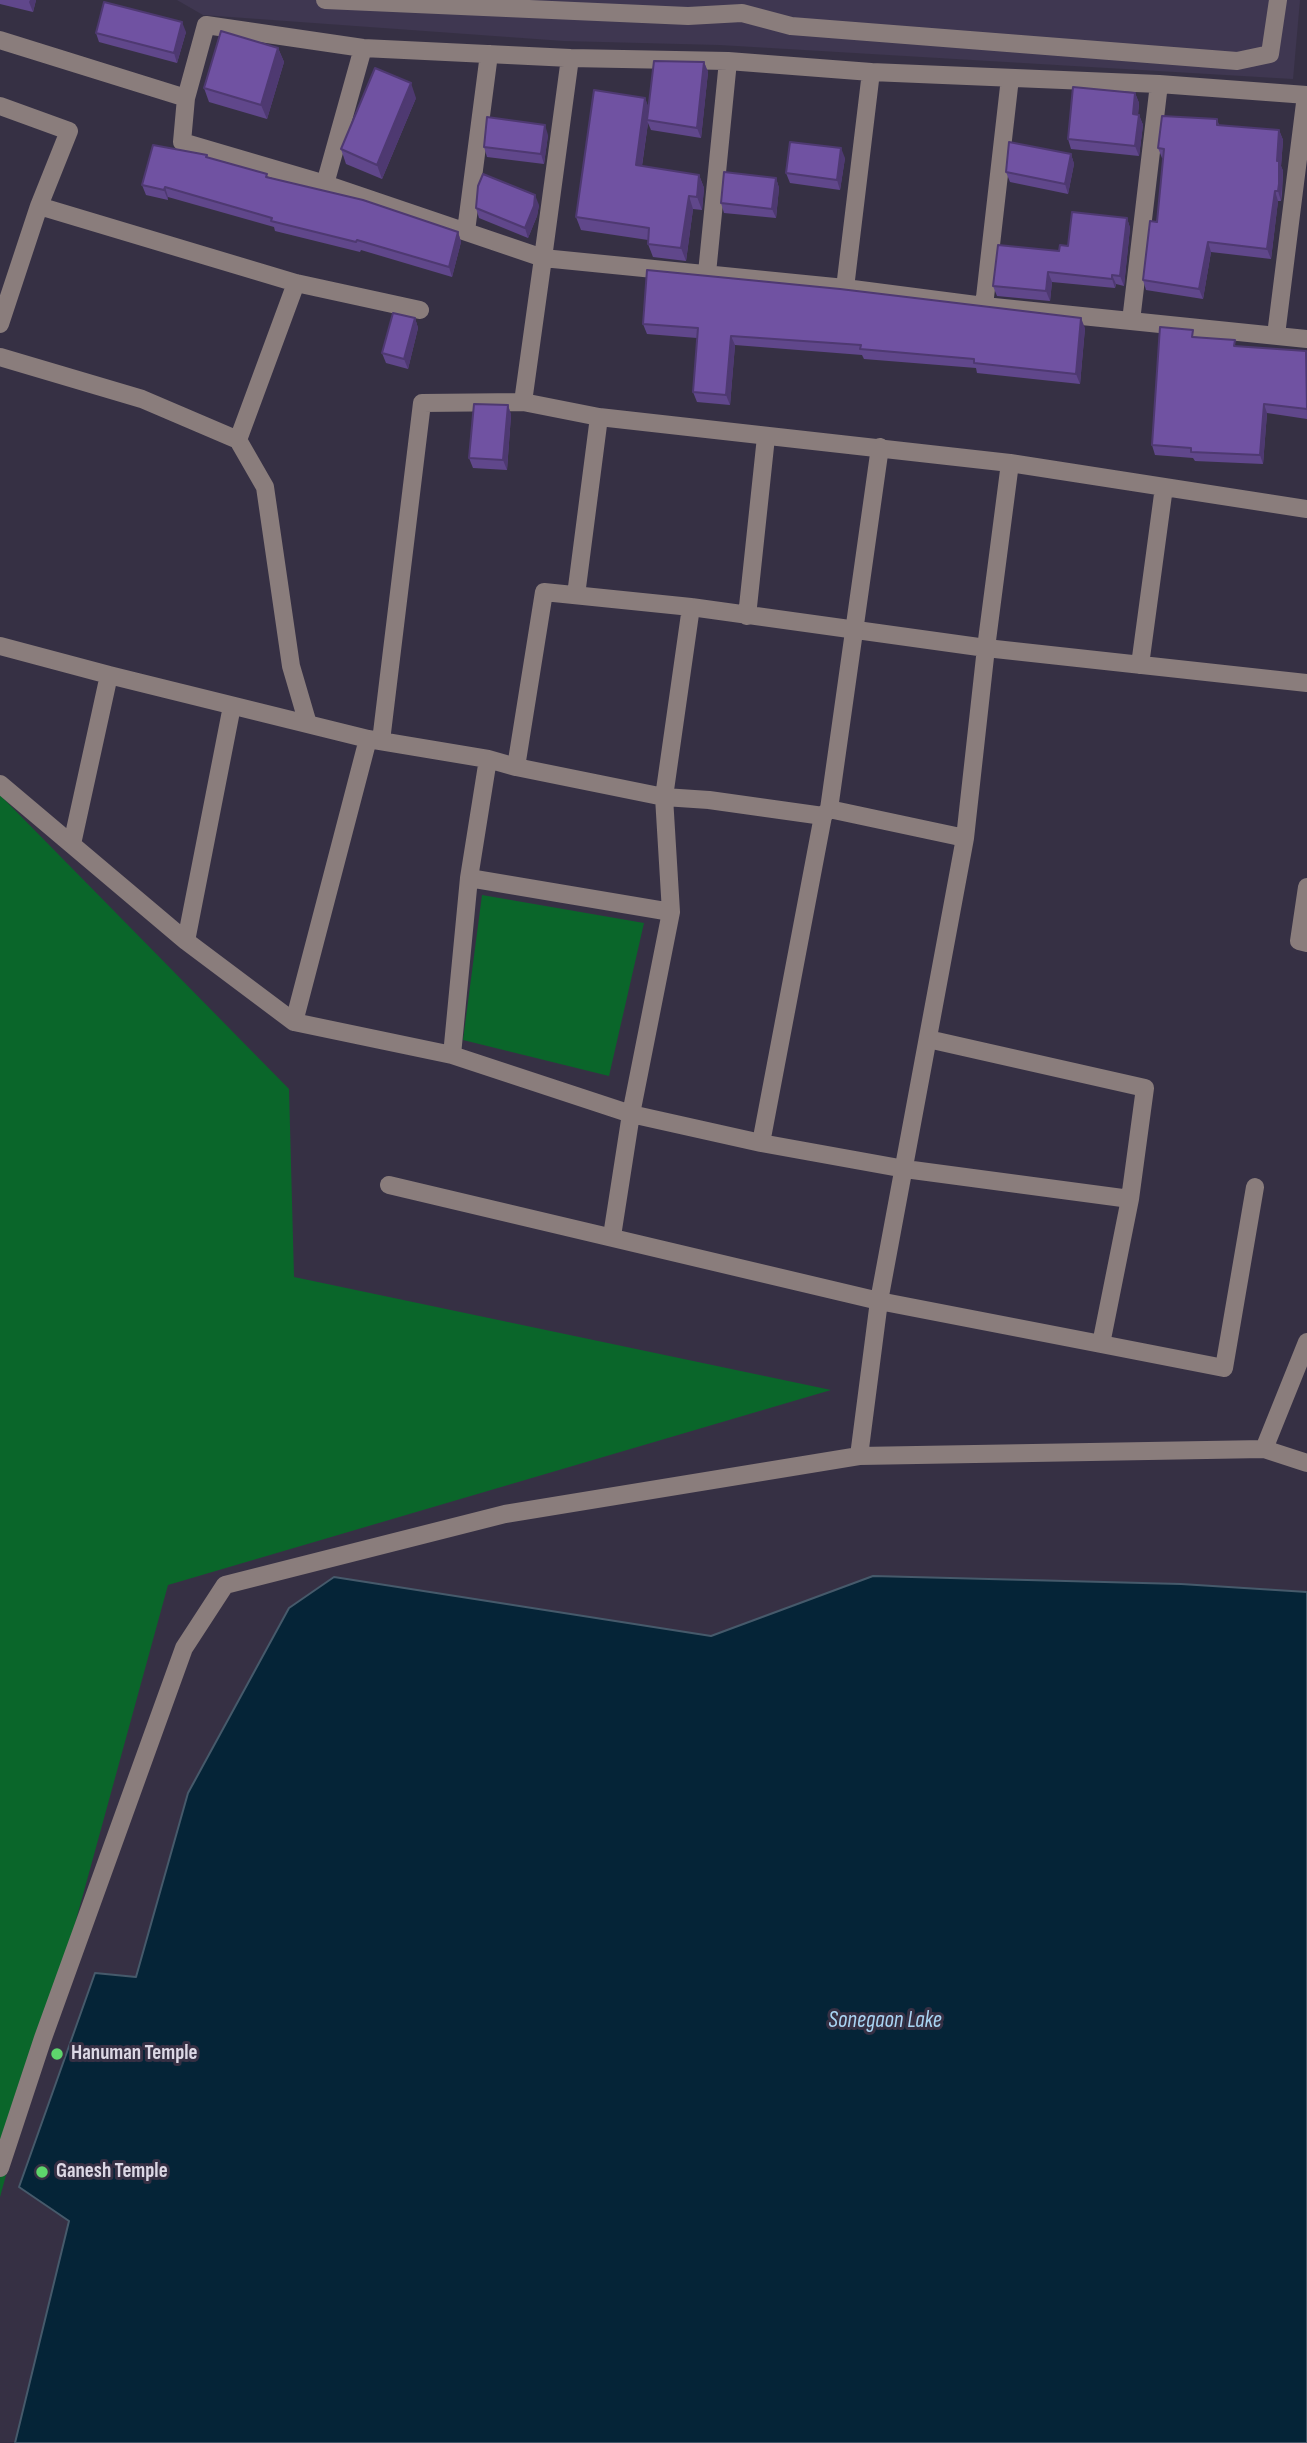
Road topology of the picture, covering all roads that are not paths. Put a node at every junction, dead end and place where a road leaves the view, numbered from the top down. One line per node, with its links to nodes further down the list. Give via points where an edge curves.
1 (325, 0): 2 (street, via 688,16 742,13 791,26 1237,61 1270,54)
2 (1278, 0)
3 (0, 40): 12 (street)
4 (363, 48): 5 (street); 12 (street, via 206,25); 14 (street)
5 (489, 54): 6 (street); 16 (street)
6 (570, 58): 7 (street); 17 (street)
7 (728, 61): 8 (street); 18 (street)
8 (871, 72): 9 (street); 20 (street)
9 (1010, 78): 10 (street); 21 (street)
10 (1158, 84): 11 (street); 23 (street)
11 (1307, 95): 25 (street)
12 (186, 97): 14 (street, via 182,142)
13 (0, 106): 15 (street, via 69,131)
14 (325, 184): 16 (street)
15 (39, 206): 19 (street); 24 (street)
16 (466, 232): 17 (street)
17 (543, 258): 18 (street); 28 (street)
18 (707, 273): 20 (street)
19 (296, 283): 22 (street); 31 (street)
20 (845, 288): 21 (street)
21 (984, 306): 23 (street)
22 (420, 310)
23 (1131, 321): 25 (street)
24 (0, 324)
25 (1276, 335): 26 (street)
26 (1307, 339)
27 (0, 357): 31 (street, via 142,399)
28 (523, 402): 29 (street); 47 (street, via 422,403)
29 (599, 417): 30 (street); 36 (street)
30 (766, 437): 32 (street); 38 (street)
31 (238, 440): 46 (street, via 265,487 290,666)
32 (880, 447): 33 (street); 39 (street)
33 (1010, 463): 34 (street); 41 (street)
34 (1164, 487): 35 (street); 42 (street)
35 (1307, 509)
36 (576, 595): 37 (street); 49 (street, via 544,592)
37 (691, 607): 38 (street); 51 (street)
38 (747, 616): 39 (street)
39 (854, 629): 41 (street); 52 (street)
40 (0, 646): 43 (street)
41 (986, 648): 42 (street); 53 (street)
42 (1140, 665): 44 (street)
43 (109, 675): 45 (street); 54 (street)
44 (1307, 683)
45 (233, 706): 46 (street); 58 (street)
46 (308, 724): 47 (street)
47 (374, 740): 48 (street); 60 (street)
48 (488, 759): 49 (street); 55 (street)
49 (516, 767): 51 (street)
50 (0, 784): 54 (street)
51 (664, 797): 52 (street); 57 (street)
52 (826, 812): 53 (street); 64 (street)
53 (965, 838): 61 (street)
54 (72, 844): 58 (street)
55 (469, 878): 57 (street); 62 (street)
56 (1307, 887): 59 (street, via 1299,941)
57 (671, 912): 63 (street)
58 (186, 941): 60 (street)
59 (1307, 943)
60 (294, 1022): 62 (street)
61 (928, 1039): 65 (street); 68 (street, via 1144,1088)
62 (452, 1055): 63 (street)
63 (631, 1114): 64 (street); 69 (street)
64 (761, 1143): 65 (street)
65 (905, 1169): 68 (street); 70 (street)
66 (389, 1185): 69 (street)
67 (1255, 1187): 72 (street, via 1224,1368)
68 (1130, 1199): 72 (street)
69 (612, 1236): 70 (street)
70 (879, 1301): 72 (street); 74 (street)
71 (1307, 1342): 73 (street)
72 (1101, 1344)
73 (1264, 1449): 74 (street); 75 (street)
74 (859, 1456): 76 (street, via 505,1514 225,1585 184,1648)
75 (1307, 1464)
76 (0, 2168)

